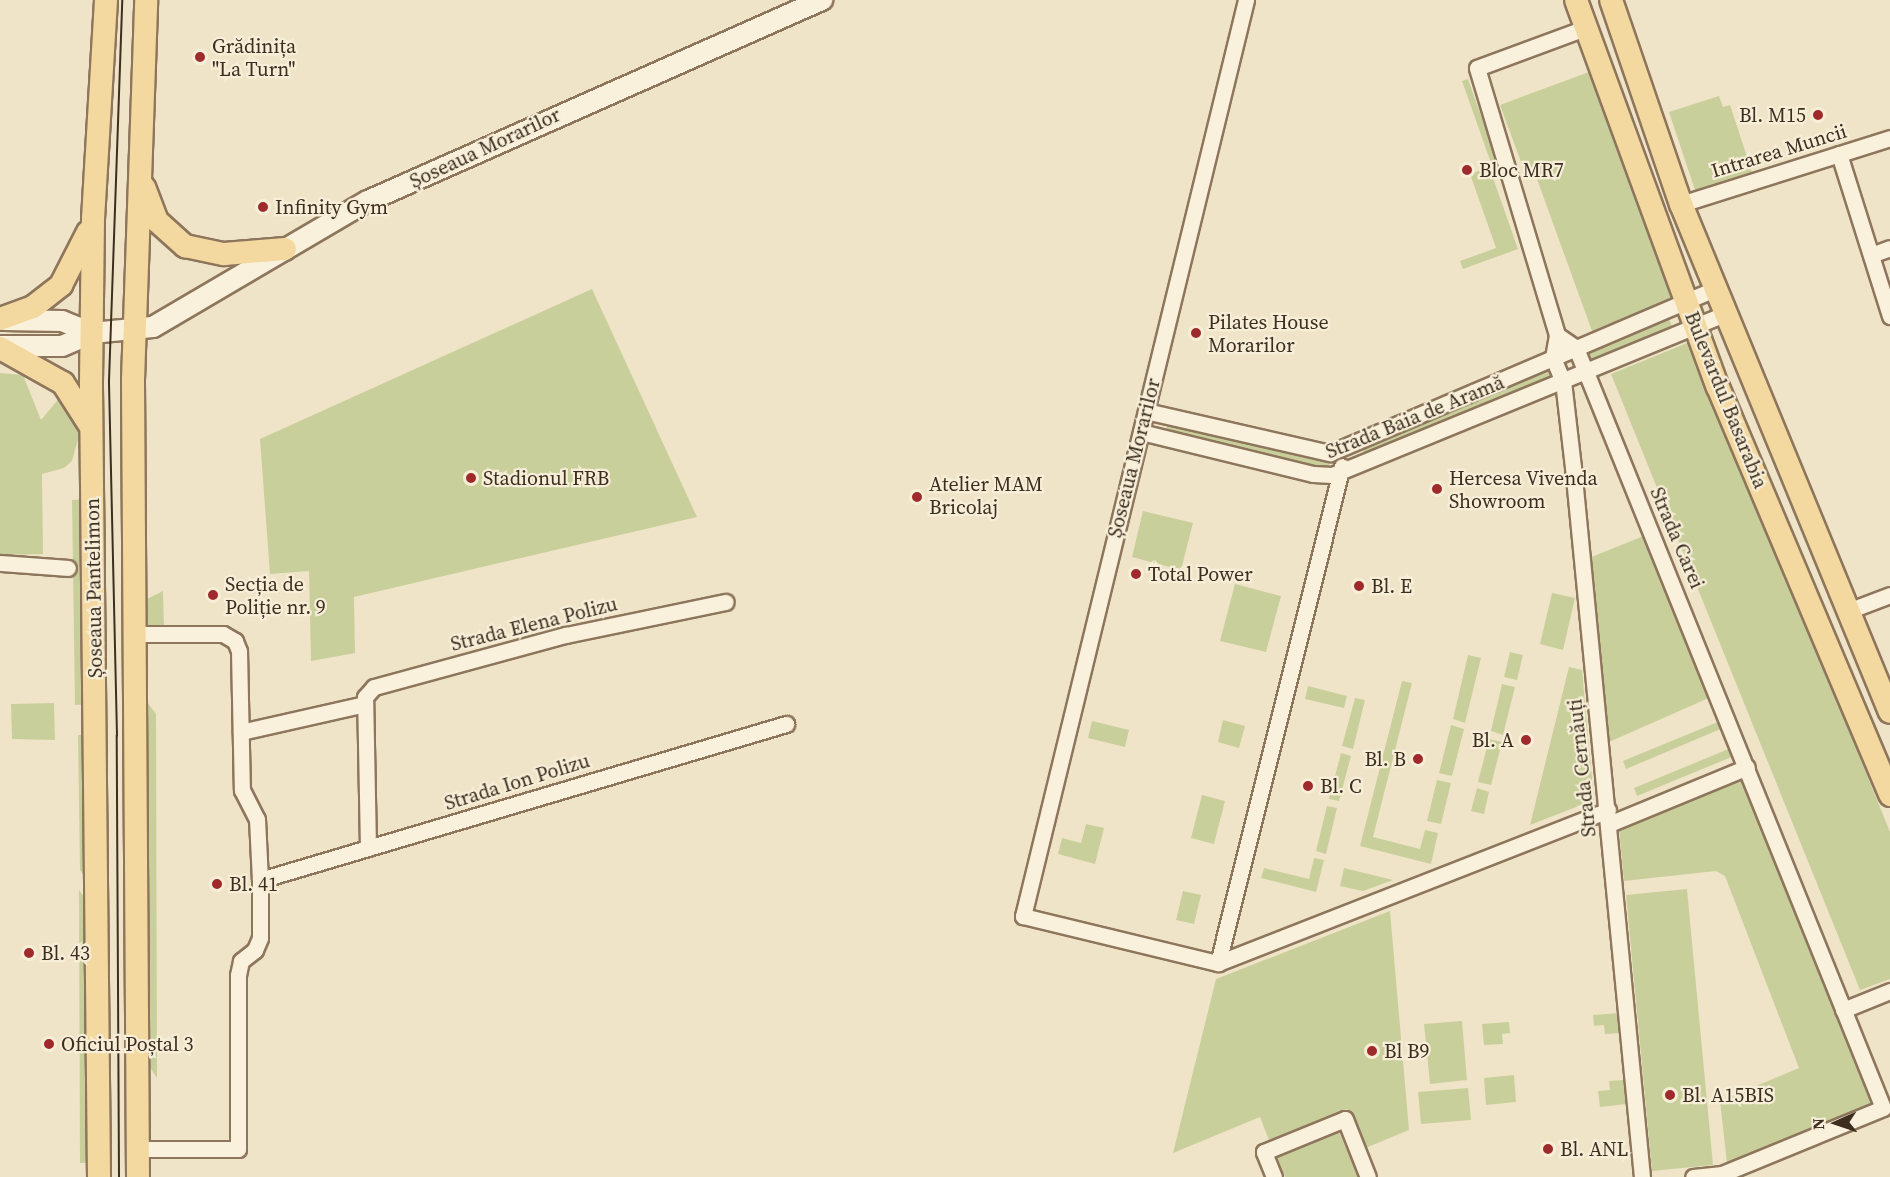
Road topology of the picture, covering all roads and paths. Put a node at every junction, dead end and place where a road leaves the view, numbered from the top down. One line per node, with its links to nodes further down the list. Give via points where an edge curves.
1 (106, 0): 12 (main road, Șoseaua Pantelimon)
2 (146, 0): 10 (main road, Șoseaua Pantelimon)
3 (822, 0): 14 (main road, Șoseaua Morarilor, via 498,140 368,201)
4 (1246, 0): 30 (street, Șoseaua Morarilor)
5 (1576, 0): 7 (main road, Bulevardul Basarabia)
6 (1611, 0): 11 (main road, Bulevardul Basarabia)
7 (1585, 28): 17 (main road, Bulevardul Basarabia); 24 (street, via 1477,69)
8 (1890, 138): 9 (street, Intrarea Muncii)
9 (1839, 154): 11 (street, Intrarea Muncii); 15 (street)
10 (140, 170): 14 (main road, via 157,221 168,235 185,246 224,254); 22 (main road, Șoseaua Pantelimon)
11 (1681, 204): 16 (main road, Bulevardul Basarabia)
12 (93, 219): 20 (main road, via 61,285 33,307); 23 (main road, Șoseaua Pantelimon)
13 (1890, 248): 15 (street)
14 (285, 249): 22 (main road, Șoseaua Morarilor, via 169,320)
15 (1871, 255): 19 (street)
16 (1715, 289): 17 (street, Strada Baia de Aramă); 18 (main road, Bulevardul Basarabia)
17 (1686, 302): 21 (main road, Bulevardul Basarabia); 26 (street, Strada Baia de Aramă)
18 (1725, 314): 21 (street, Strada Baia de Aramă); 39 (main road, Bulevardul Basarabia)
19 (1890, 316)
20 (0, 320): 23 (main road, via 62,321)
21 (1696, 326): 28 (street, Strada Baia de Aramă); 46 (main road, Bulevardul Basarabia)
22 (134, 332): 23 (main road, Șoseaua Morarilor); 40 (main road, Șoseaua Pantelimon)
23 (92, 333): 25 (main road, via 62,346); 31 (main road, Șoseaua Pantelimon)
24 (1557, 335): 26 (street); 27 (street)
25 (0, 347): 31 (main road, via 63,383 79,403)
26 (1576, 348): 27 (street, Strada Baia de Aramă); 28 (street, Strada Carei)
27 (1553, 358): 29 (street, Strada Cernăuți); 33 (street, Strada Baia de Aramă)
28 (1586, 371): 29 (street, Strada Baia de Aramă); 45 (street, Strada Carei)
29 (1563, 381): 34 (street, Strada Baia de Aramă); 47 (street, Strada Cernăuți)
30 (1146, 411): 32 (street, Șoseaua Morarilor); 33 (street, Strada Baia de Aramă, via 1323,453)
31 (91, 430): 54 (main road, Șoseaua Pantelimon)
32 (1141, 432): 34 (street, Strada Baia de Aramă, via 1313,474); 50 (street, Șoseaua Morarilor, via 1023,916)
33 (1347, 445): 34 (street)
34 (1341, 472): 50 (street)
35 (0, 563): 36 (street)
36 (68, 568)
37 (1890, 595): 39 (street)
38 (726, 602): 41 (street, Strada Elena Polizu, via 566,635 374,687 368,691)
39 (1848, 611): 42 (main road, Bulevardul Basarabia)
40 (137, 634): 44 (street, via 230,636 239,651); 53 (main road, Șoseaua Pantelimon)
41 (365, 704): 44 (street); 48 (street)
42 (1890, 712)
43 (786, 724): 48 (street, Strada Ion Polizu)
44 (241, 732): 49 (street, via 242,790 257,819)
45 (1747, 767): 47 (street, via 1627,817); 52 (street, Strada Carei)
46 (1890, 795)
47 (1608, 817): 50 (street, via 1592,816); 58 (street, Strada Cernăuți)
48 (368, 848): 49 (street, Strada Ion Polizu)
49 (260, 880): 53 (street, via 260,938 255,950 241,961 238,975 238,1149)
50 (1218, 963)
51 (1890, 991): 52 (street)
52 (1844, 1010): 59 (street, Strada Carei, via 1883,1108 1722,1174)
53 (138, 1149): 55 (main road, Șoseaua Pantelimon)
54 (99, 1177)
55 (138, 1177)
56 (1274, 1177): 57 (street, via 1264,1152 1345,1119)
57 (1368, 1177)
58 (1642, 1177)
59 (1693, 1177)

